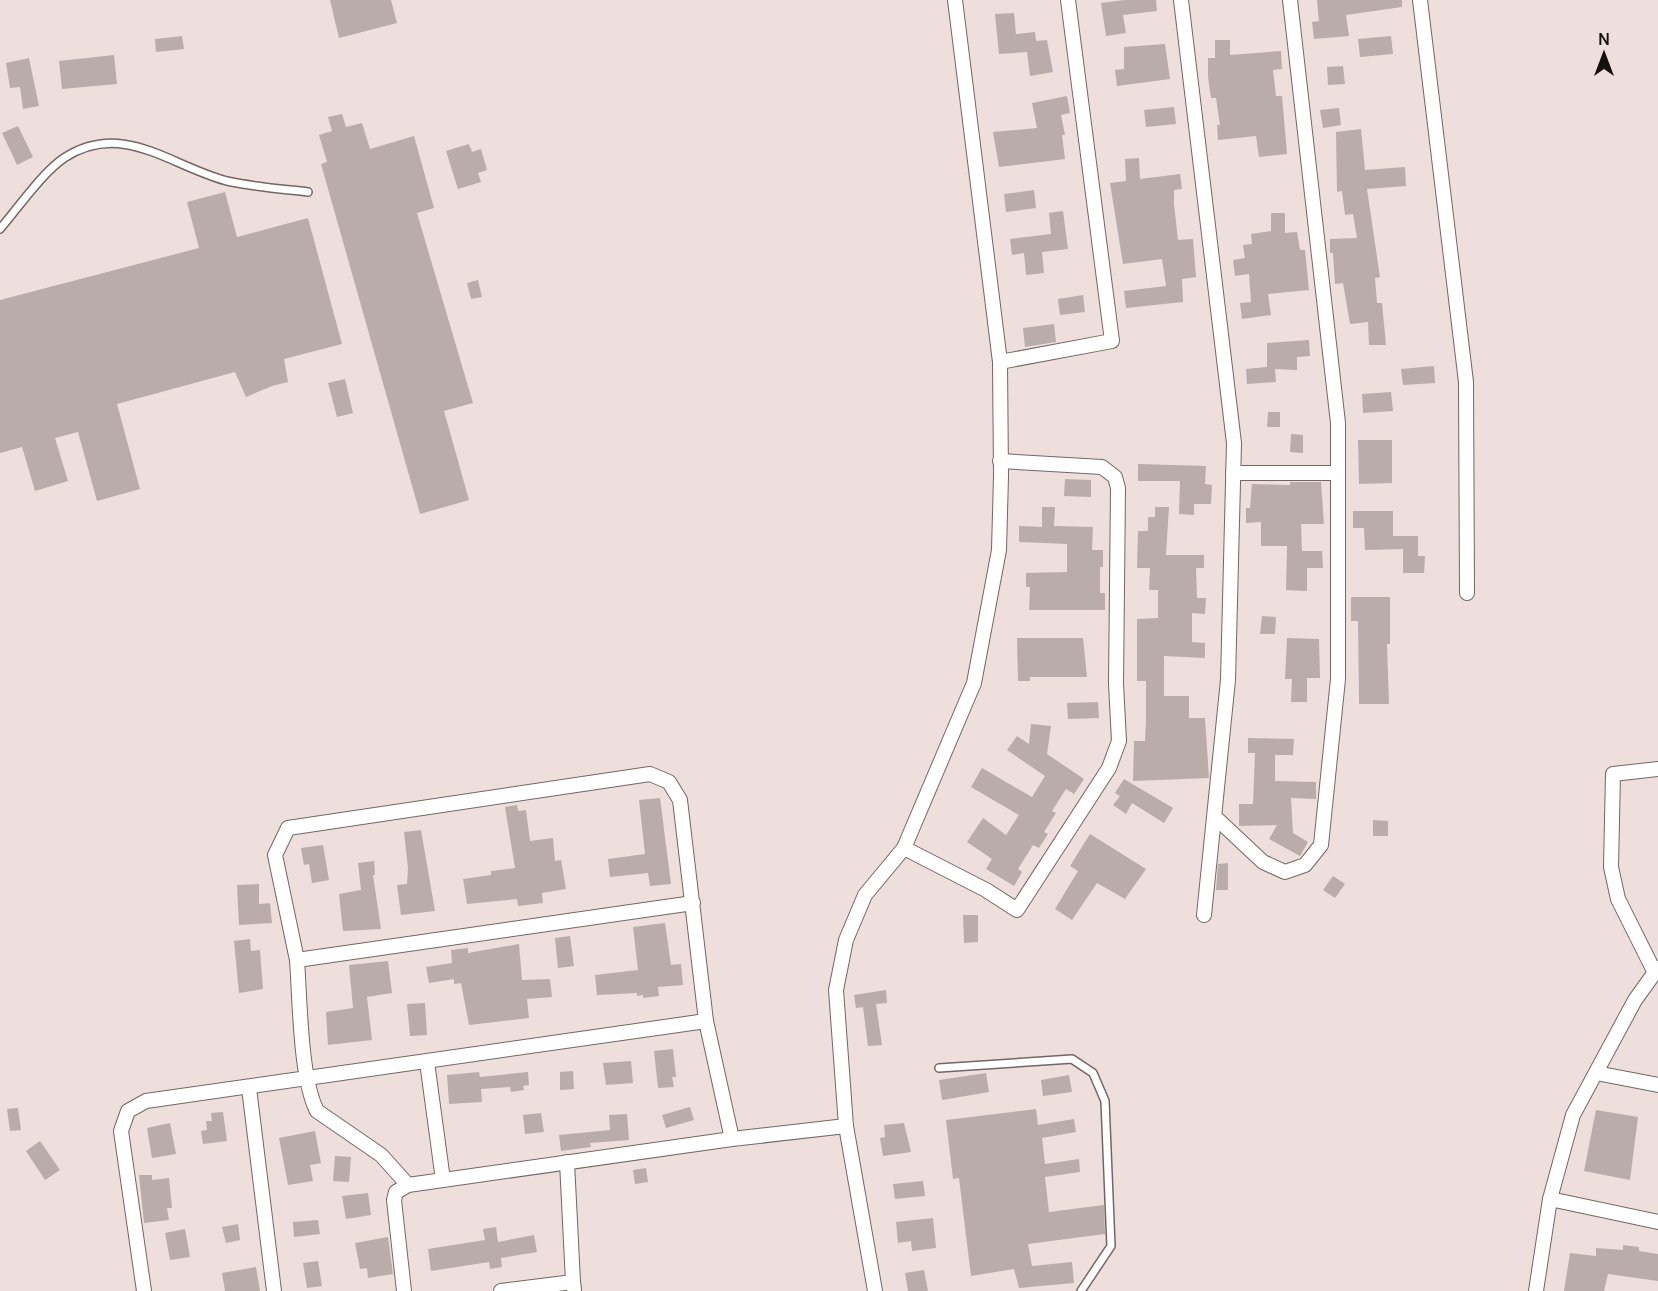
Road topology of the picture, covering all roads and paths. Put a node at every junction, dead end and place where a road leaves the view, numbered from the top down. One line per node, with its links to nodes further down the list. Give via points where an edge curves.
1 (955, 0): 8 (street)
2 (1068, 0): 8 (street, via 1113,341)
3 (1180, 0): 10 (street, via 1234,443)
4 (1290, 0): 11 (street, via 1338,423)
5 (1420, 0): 12 (street, via 1466,382)
6 (308, 192): 7 (lane, via 227,181 136,146 97,143 62,160)
7 (0, 229)
8 (1000, 362): 9 (street)
9 (1000, 461): 15 (street, via 999,550 974,683); 15 (street, via 1102,468 1115,477 1119,741 1110,768 1017,910)
10 (1233, 473): 11 (street); 14 (street, via 1228,680)
11 (1338, 473): 14 (street, via 1338,679 1321,845 1305,865 1285,872 1263,862)
12 (1467, 593)
13 (1658, 769): 19 (street, via 1613,774 1611,855 1618,899)
14 (1215, 817): 17 (street)
15 (904, 848): 27 (street, via 865,895 846,940 836,990)
16 (693, 903): 18 (street); 18 (street, via 680,800 669,782 650,774 288,828 275,855); 20 (street)
17 (1204, 915)
18 (297, 960): 24 (street)
19 (1656, 970): 23 (street)
20 (706, 1021): 21 (street); 28 (street)
21 (427, 1062): 24 (street); 30 (street)
22 (939, 1068): 40 (lane, via 1072,1059 1093,1073 1105,1101 1111,1246)
23 (1596, 1073): 25 (street); 32 (street, via 1574,1115)
24 (307, 1079): 26 (street); 31 (street, via 317,1111 381,1155)
25 (1658, 1085)
26 (249, 1088): 35 (street, via 146,1101 128,1110 121,1131); 36 (street)
27 (846, 1126): 28 (street); 39 (street)
28 (732, 1138): 29 (street)
29 (567, 1162): 30 (street); 34 (street)
30 (443, 1180): 31 (street)
31 (408, 1185): 37 (street, via 396,1192 394,1200)
32 (1550, 1198): 33 (street); 41 (street)
33 (1658, 1222)
34 (574, 1287): 38 (street)
35 (144, 1291)
36 (274, 1291)
37 (404, 1291)
38 (501, 1291)
39 (875, 1291)
40 (1081, 1291)
41 (1536, 1291)

